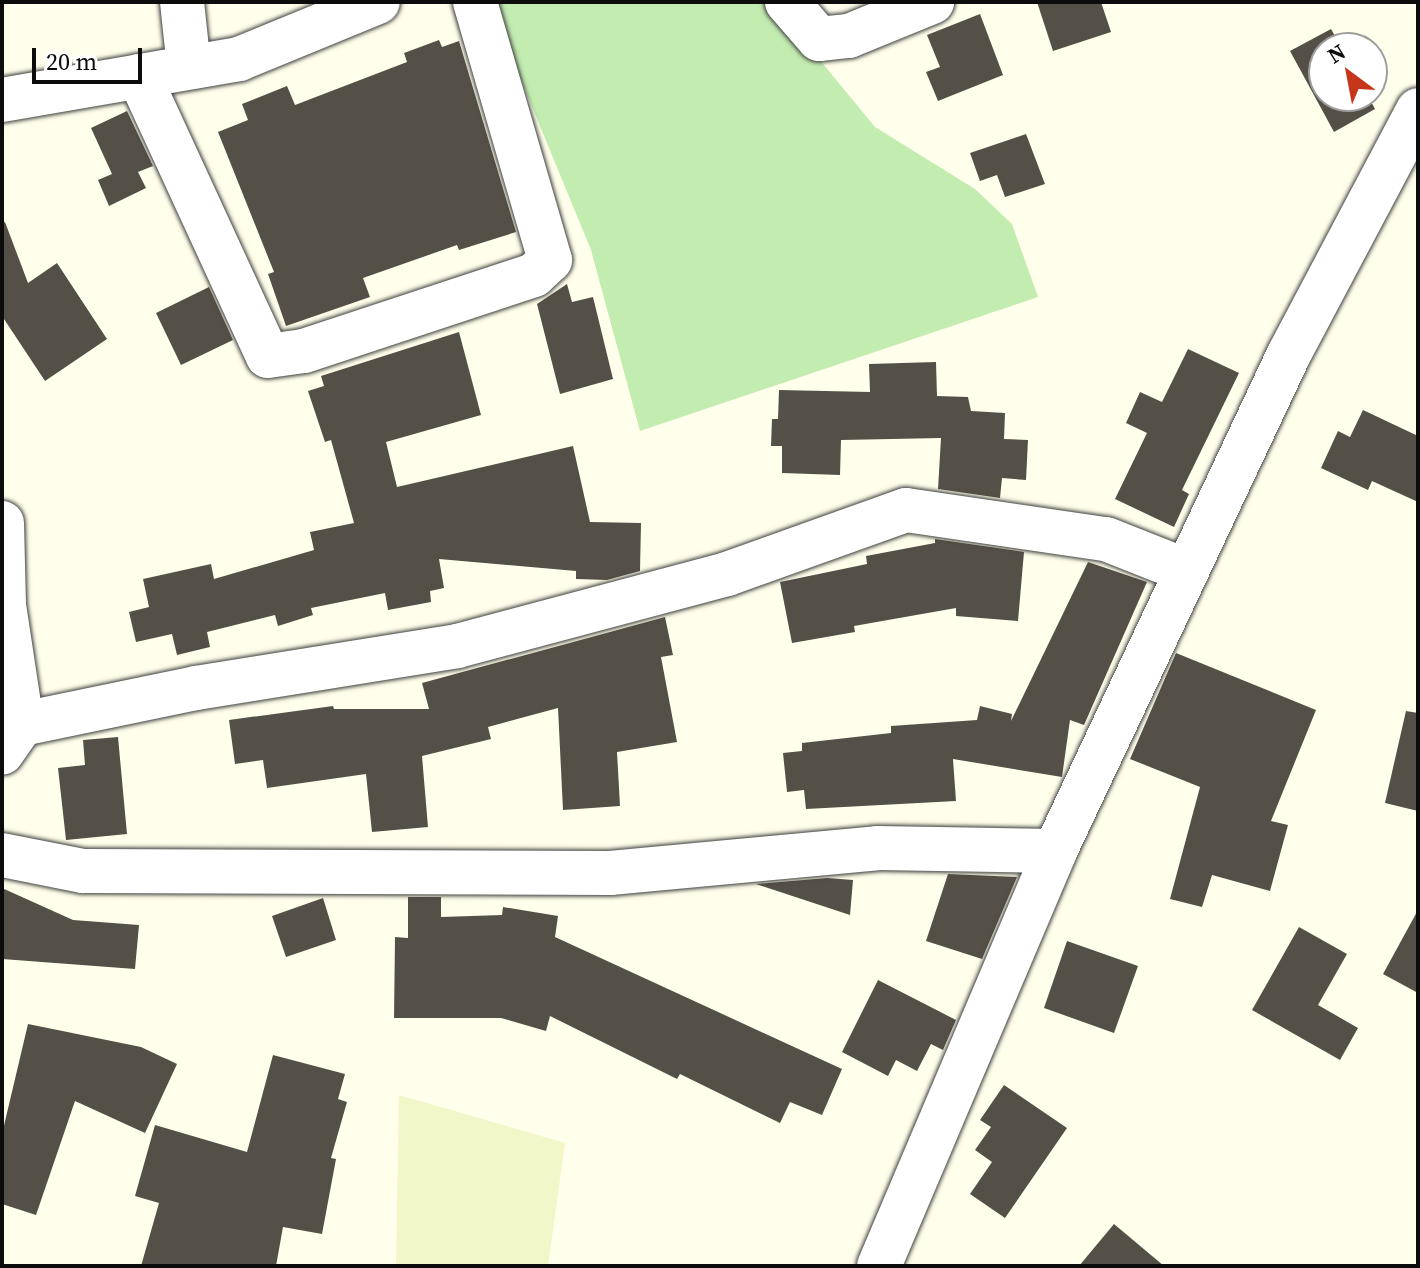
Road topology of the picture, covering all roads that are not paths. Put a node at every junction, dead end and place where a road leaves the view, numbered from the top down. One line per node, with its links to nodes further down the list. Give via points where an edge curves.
1 (182, 2): 6 (street)
2 (378, 2): 6 (street, via 239,59)
3 (475, 2): 7 (street, via 550,260 534,275 304,351 268,356)
4 (787, 2): 5 (street, via 819,39 849,36)
5 (932, 2)
6 (189, 67): 7 (street)
7 (139, 76): 8 (street)
8 (2, 100)
9 (1418, 110): 11 (street, via 1289,354)
10 (2, 523): 12 (street)
11 (1187, 571): 13 (street, via 1106,539 906,510 727,574 457,646 196,688); 14 (street)
12 (3, 605): 13 (street)
13 (12, 738)
14 (1055, 851): 15 (street, via 877,848 578,874 83,871); 16 (street)
15 (2, 855)
16 (879, 1266)

